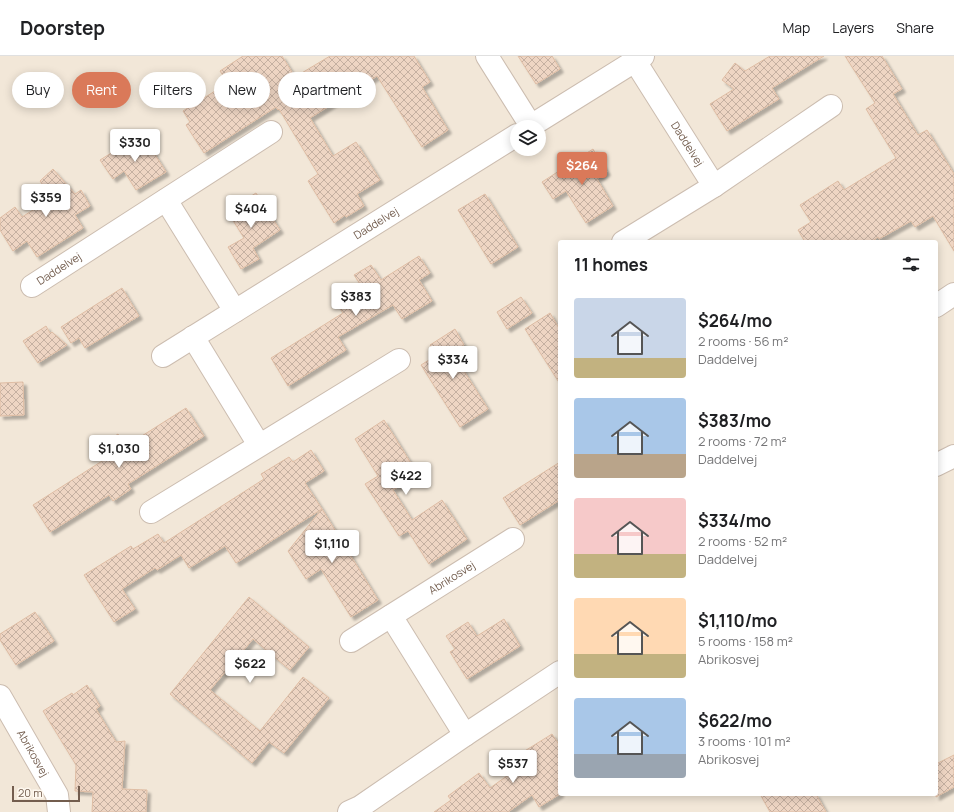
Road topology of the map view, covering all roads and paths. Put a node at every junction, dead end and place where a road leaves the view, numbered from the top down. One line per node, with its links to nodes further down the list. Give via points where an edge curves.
1 (487, 56): 4 (street)
2 (639, 59): 5 (street, Daddelvej); 8 (street, Daddelvej)
3 (831, 106): 8 (street)
4 (521, 120)
5 (541, 120)
6 (271, 132): 9 (street, Daddelvej)
7 (510, 139): 14 (street, Daddelvej)
8 (714, 186): 10 (street)
9 (166, 200): 11 (street, Daddelvej); 14 (street)
10 (626, 240)
11 (32, 286)
12 (954, 294): 13 (street)
13 (938, 305)
14 (235, 311): 15 (street, Daddelvej)
15 (193, 337): 16 (street, Daddelvej); 18 (street)
16 (162, 356)
17 (399, 360): 18 (street)
18 (259, 445): 21 (street)
19 (954, 456): 20 (street)
20 (938, 464)
21 (151, 512)
22 (513, 539): 23 (street, Abrikosvej)
23 (391, 616): 24 (street, Abrikosvej); 27 (street)
24 (351, 641)
25 (558, 673): 27 (street)
26 (0, 696): 28 (street, Abrikosvej, via 57,794)
27 (465, 735): 29 (street)
28 (59, 812)
29 (349, 812)

